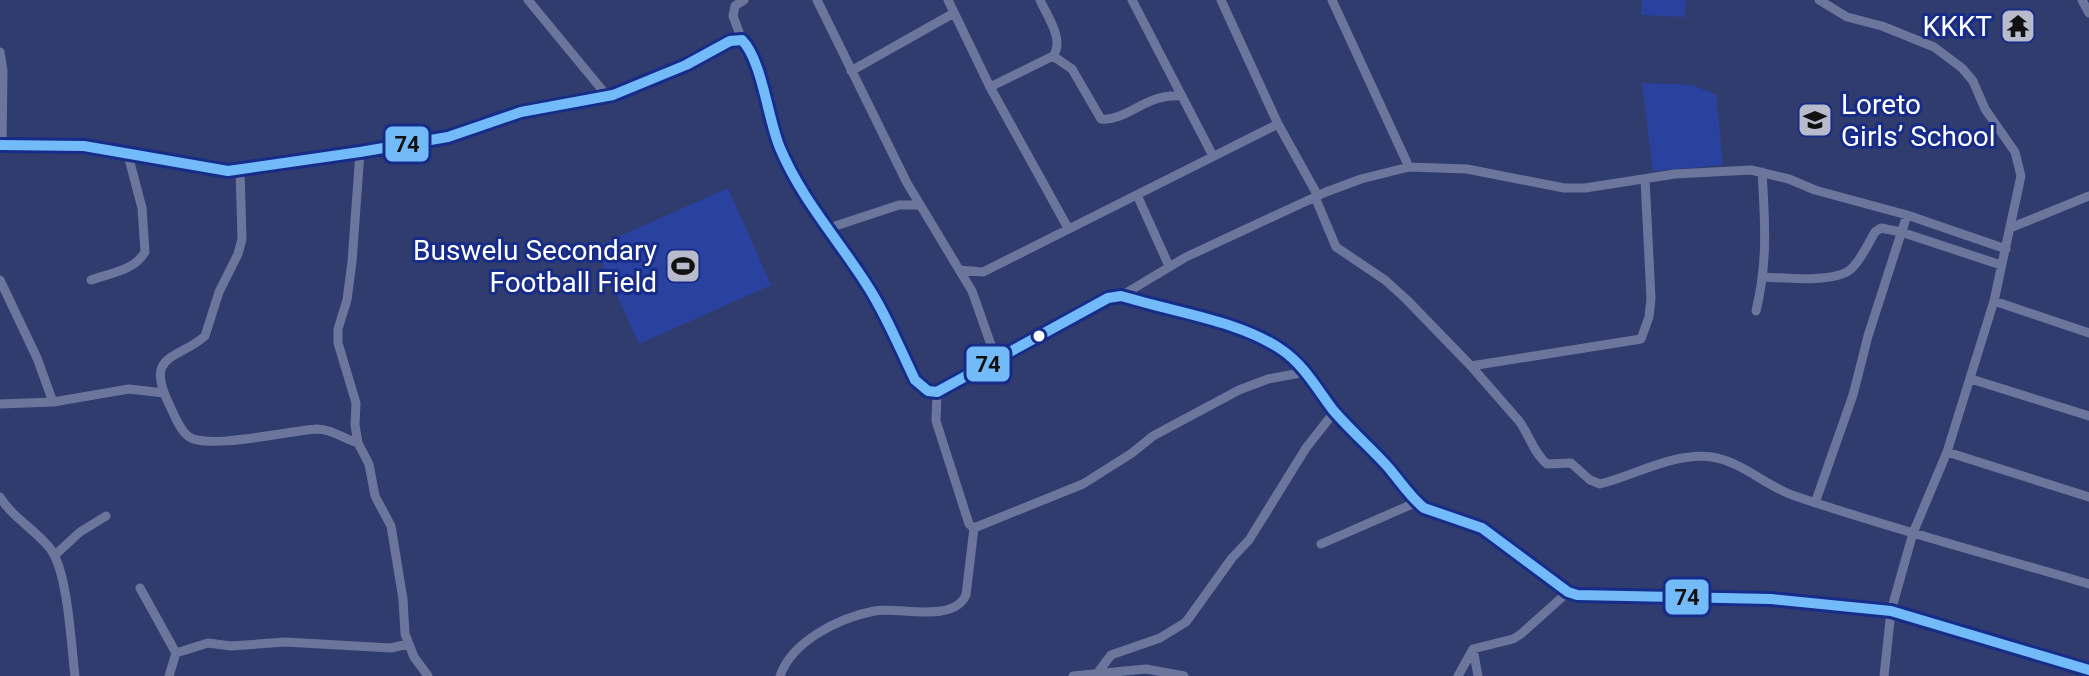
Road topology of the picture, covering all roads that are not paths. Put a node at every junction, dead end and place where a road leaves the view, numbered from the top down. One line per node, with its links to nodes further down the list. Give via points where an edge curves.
1 (528, 0): 19 (street)
2 (817, 0): 16 (street)
3 (948, 0): 11 (street)
4 (1040, 0): 15 (street, via 1057,39)
5 (1132, 0): 18 (street)
6 (1221, 0): 20 (street)
7 (1332, 0): 25 (street)
8 (1819, 0): 35 (street, via 1847,17 1934,47 1968,74 2020,165)
9 (2082, 0): 12 (street)
10 (737, 2): 13 (street, via 733,16)
11 (954, 13): 16 (street); 17 (street)
12 (2089, 13)
13 (742, 40): 19 (street); 36 (street, via 779,146)
14 (0, 52): 21 (street)
15 (1053, 56): 17 (street); 18 (street, via 1072,69 1105,121 1157,97)
16 (851, 71): 32 (street)
17 (990, 87): 34 (street)
18 (1181, 96): 24 (street)
19 (608, 97): 22 (street, via 521,112 448,137)
20 (1278, 124): 24 (street); 30 (street)
21 (1, 144): 23 (street, via 84,146)
22 (360, 152): 26 (street); 61 (street, via 350,283 338,329 356,403)
23 (128, 155): 26 (street); 45 (street, via 142,208 145,252 128,268)
24 (1213, 156): 29 (street)
25 (1409, 167): 28 (street, via 1467,169 1564,188); 30 (street)
26 (240, 169): 56 (street, via 238,254 205,336 163,364)
27 (1762, 172): 28 (street); 33 (street); 43 (street)
28 (1645, 179): 52 (street, via 1651,298 1641,339)
29 (1137, 195): 34 (street); 40 (street)
30 (1316, 196): 40 (street); 52 (street, via 1336,247 1385,280)
31 (2089, 196): 35 (street)
32 (919, 205): 36 (street, via 899,205); 41 (street)
33 (1907, 215): 37 (street); 38 (street)
34 (1068, 228): 42 (street)
35 (2010, 228): 38 (street)
36 (826, 229): 55 (street, via 868,286 915,380)
37 (1901, 232): 39 (street); 43 (street, via 1878,229 1845,273); 66 (street)
38 (2006, 249): 39 (street)
39 (2001, 265): 48 (street)
40 (1169, 266): 47 (street)
41 (959, 270): 42 (street); 46 (street)
42 (983, 272): 46 (street)
43 (1764, 277): 49 (street)
44 (0, 280): 57 (street)
45 (91, 280)
46 (972, 291): 51 (street)
47 (1121, 296): 51 (street, via 1108,298); 53 (street, via 1263,339)
48 (1994, 301): 50 (street); 54 (street)
49 (1756, 311)
50 (2089, 333)
51 (996, 359): 55 (street)
52 (1471, 366): 66 (street, via 1528,432 1547,464 1571,463 1600,484 1678,460 1713,457)
53 (1306, 372): 59 (street); 68 (street, via 1239,390 1153,436 1083,484)
54 (1971, 379): 60 (street); 62 (street)
55 (937, 392): 68 (street, via 936,421)
56 (164, 393): 57 (street, via 129,389); 61 (street, via 184,432 199,441 321,429)
57 (53, 402): 58 (street)
58 (0, 404)
59 (1335, 411): 65 (street); 80 (street, via 1249,540 1186,622 1160,638 1111,655)
60 (2089, 416)
61 (358, 443): 76 (street, via 391,526)
62 (1947, 452): 64 (street); 69 (street)
63 (0, 497): 71 (street)
64 (2089, 497)
65 (1417, 502): 70 (street); 74 (street, via 1482,528)
66 (1815, 503): 69 (street)
67 (106, 516): 71 (street)
68 (974, 528): 85 (street, via 962,603 917,613 860,615 801,646)
69 (1913, 533): 72 (street); 75 (street)
70 (1321, 544)
71 (55, 555): 82 (street)
72 (2089, 584)
73 (140, 588): 78 (street)
74 (1568, 592): 75 (street, via 1771,599); 77 (street, via 1513,639)
75 (1891, 611): 79 (street); 89 (street)
76 (408, 644): 78 (street, via 384,648 208,643); 84 (street)
77 (1473, 649): 87 (street); 88 (street)
78 (176, 653): 83 (street)
79 (2089, 670)
80 (1099, 671): 81 (street, via 1146,669); 86 (street)
81 (1181, 675)
82 (75, 676)
83 (169, 676)
84 (428, 676)
85 (780, 676)
86 (1073, 676)
87 (1458, 676)
88 (1478, 676)
89 (1884, 676)

